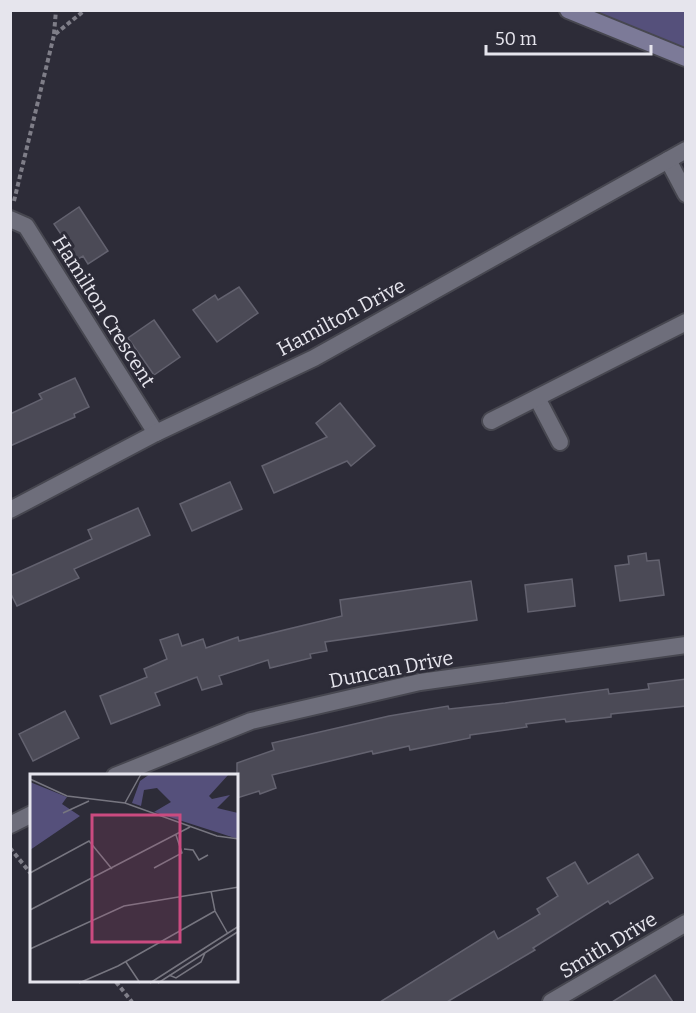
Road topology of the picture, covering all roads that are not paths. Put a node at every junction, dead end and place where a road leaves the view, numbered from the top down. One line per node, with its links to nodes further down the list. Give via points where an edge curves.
1 (568, 10): 2 (main road)
2 (686, 58)
3 (686, 150): 4 (street, Hamilton Drive)
4 (668, 160): 5 (street); 10 (street, Hamilton Drive, via 314,358)
5 (686, 194)
6 (12, 210): 10 (street, Hamilton Crescent, via 26,226)
7 (686, 322): 8 (street)
8 (537, 398): 9 (street); 11 (street)
9 (491, 422)
10 (156, 432): 12 (street, Hamilton Drive)
11 (560, 442)
12 (10, 510)
13 (686, 645): 14 (street, Duncan Drive, via 420,682 251,721)
14 (120, 774)
15 (30, 815): 16 (street)
16 (10, 825)
17 (686, 923): 18 (street, Smith Drive)
18 (551, 1002)

